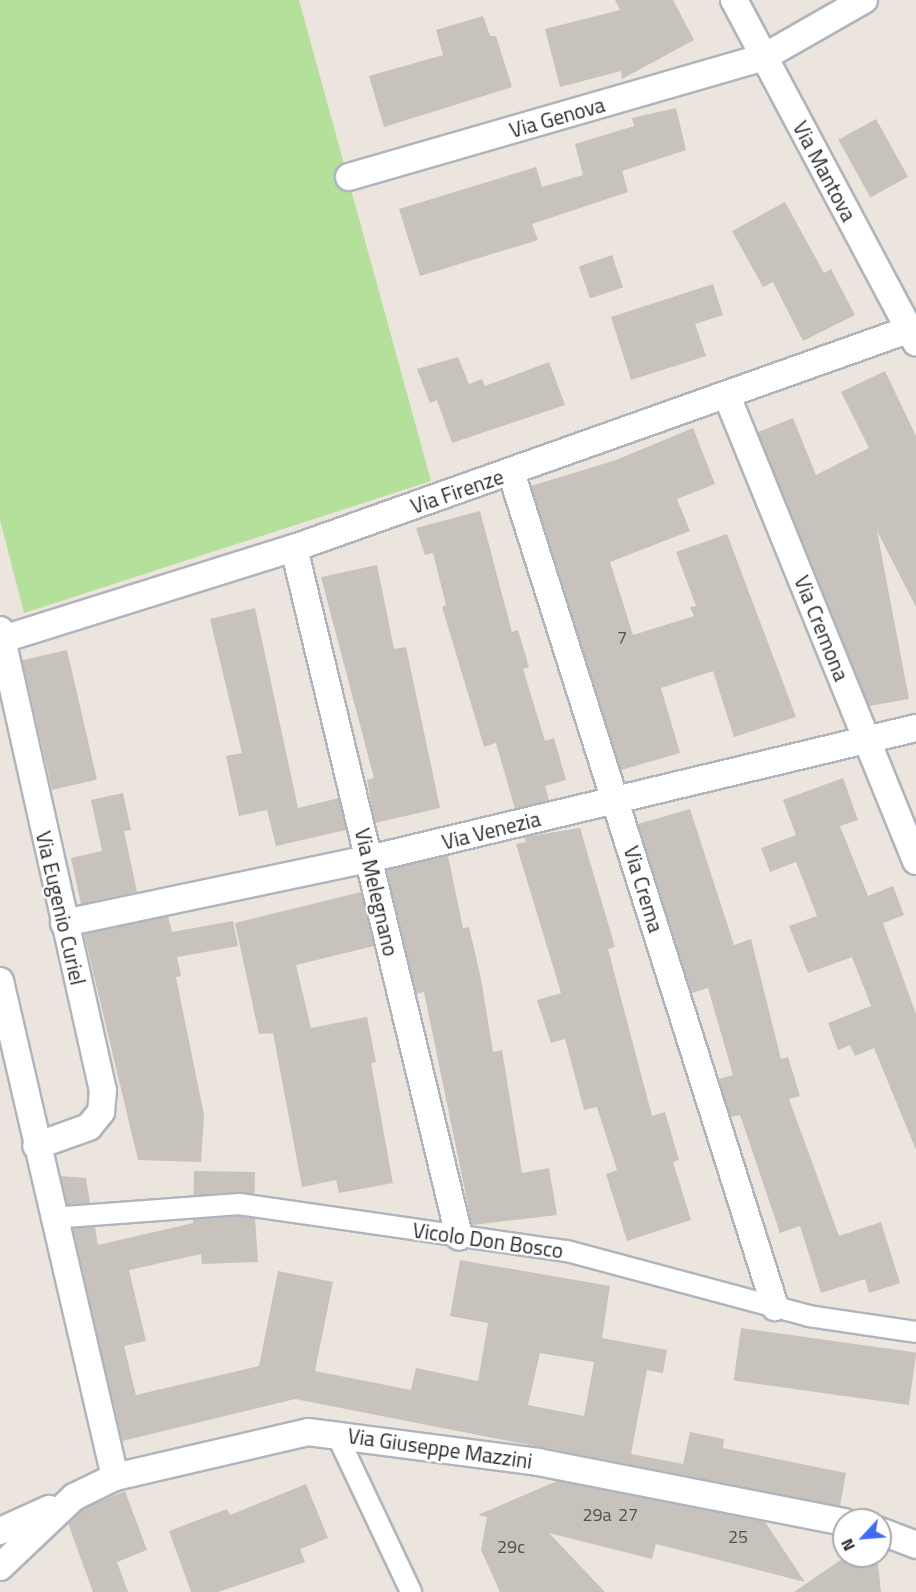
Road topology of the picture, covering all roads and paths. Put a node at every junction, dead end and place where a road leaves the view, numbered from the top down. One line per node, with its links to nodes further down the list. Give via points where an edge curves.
1 (734, 0): 3 (street, Via Mantova)
2 (864, 0): 3 (street, Via Genova)
3 (764, 57): 4 (street, Via Genova); 5 (street, Via Mantova)
4 (349, 177)
5 (914, 334): 6 (street, Via Firenze)
6 (727, 396): 7 (street, Via Firenze); 11 (street, Via Cremona)
7 (511, 472): 8 (street, Via Firenze); 12 (street, Via Crema)
8 (294, 548): 9 (street, Via Firenze); 13 (street, Via Melegnano)
9 (1, 636): 15 (street, Via Eugenio Curiel)
10 (916, 728): 11 (street, Via Venezia)
11 (867, 740): 12 (street, Via Venezia); 14 (street, Via Cremona)
12 (616, 799): 13 (street, Via Venezia); 20 (street, Via Crema)
13 (369, 860): 15 (street, Via Venezia); 19 (street, Via Melegnano)
14 (916, 861)
15 (64, 923): 17 (street, Via Eugenio Curiel, via 103,1101 89,1127)
16 (0, 985): 17 (street)
17 (36, 1146): 18 (street)
18 (52, 1218): 19 (street, Vicolo Don Bosco, via 239,1204); 23 (street)
19 (459, 1236): 20 (street, Vicolo Don Bosco, via 567,1251)
20 (775, 1307): 21 (street, Vicolo Don Bosco)
21 (916, 1332)
22 (336, 1433): 23 (street, Via Giuseppe Mazzini, via 298,1434); 25 (street, Via Giuseppe Mazzini, via 538,1462); 30 (street)
23 (115, 1477): 24 (street, Via Giuseppe Mazzini)
24 (74, 1497): 26 (street); 29 (street, Via Giuseppe Mazzini)
25 (832, 1520)
26 (0, 1532)
27 (892, 1536): 28 (street)
28 (916, 1545)
29 (0, 1567)
30 (411, 1592)

